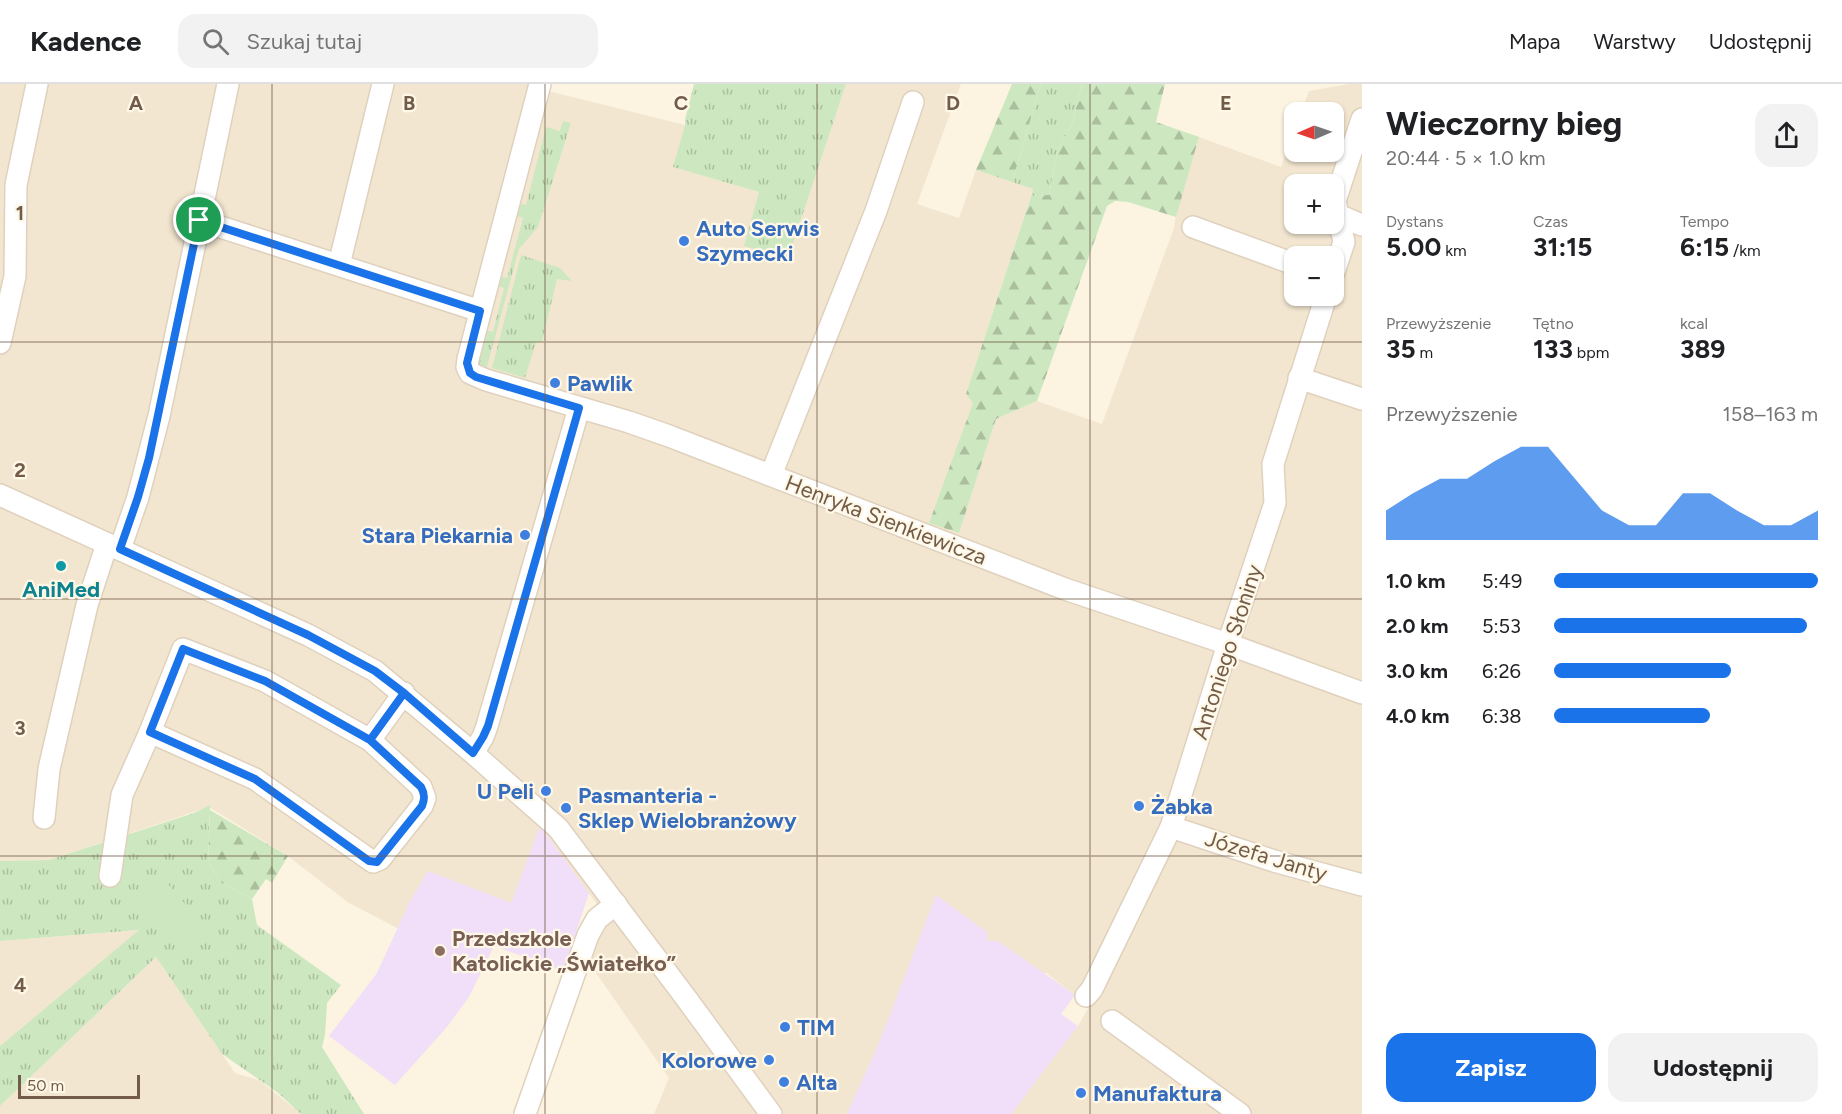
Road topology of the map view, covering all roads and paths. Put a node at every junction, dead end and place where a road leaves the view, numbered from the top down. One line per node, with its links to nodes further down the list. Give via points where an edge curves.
1 (37, 84): 16 (street, via 16,185 15,276)
2 (228, 84): 9 (street)
3 (383, 84): 13 (street)
4 (540, 84): 15 (street, Henryka Sienkiewicza)
5 (913, 102): 20 (street, via 876,211)
6 (1362, 119): 7 (street)
7 (1344, 174)
8 (1344, 218): 10 (street)
9 (199, 220): 13 (street); 22 (street, via 149,458 138,497)
10 (1362, 225)
11 (1193, 226): 12 (street)
12 (1284, 260)
13 (339, 265): 15 (street)
14 (1323, 306): 17 (street, Antoniego Słoniny)
15 (480, 311): 19 (street, Henryka Sienkiewicza, via 467,363 470,373)
16 (0, 343)
17 (1299, 378): 18 (street); 23 (street, Antoniego Słoniny, via 1273,464 1275,503)
18 (1362, 399)
19 (579, 408): 20 (street, Henryka Sienkiewicza, via 669,436); 28 (street, via 488,726)
20 (771, 475): 23 (street, Henryka Sienkiewicza, via 1065,589)
21 (0, 495): 22 (street)
22 (113, 547): 24 (street, via 317,640 375,671); 29 (street, via 87,605 49,769)
23 (1228, 644): 25 (street, Henryka Sienkiewicza); 30 (street, Antoniego Słoniny)
24 (404, 693): 27 (street); 28 (street)
25 (1362, 693)
26 (150, 732): 27 (street, via 183,649 265,681); 27 (street, via 255,779 373,862 380,859 422,806 425,793); 31 (street, via 122,795)
27 (370, 740)
28 (473, 753): 33 (street, via 558,828)
29 (44, 818)
30 (1171, 827): 32 (street, Józefa Janty); 34 (street, Antoniego Słoniny)
31 (110, 876)
32 (1362, 885)
33 (615, 904): 36 (street, via 597,920 588,935); 37 (street)
34 (1086, 996)
35 (1112, 1021): 38 (street)
36 (525, 1114)
37 (771, 1114)
38 (1240, 1114)

